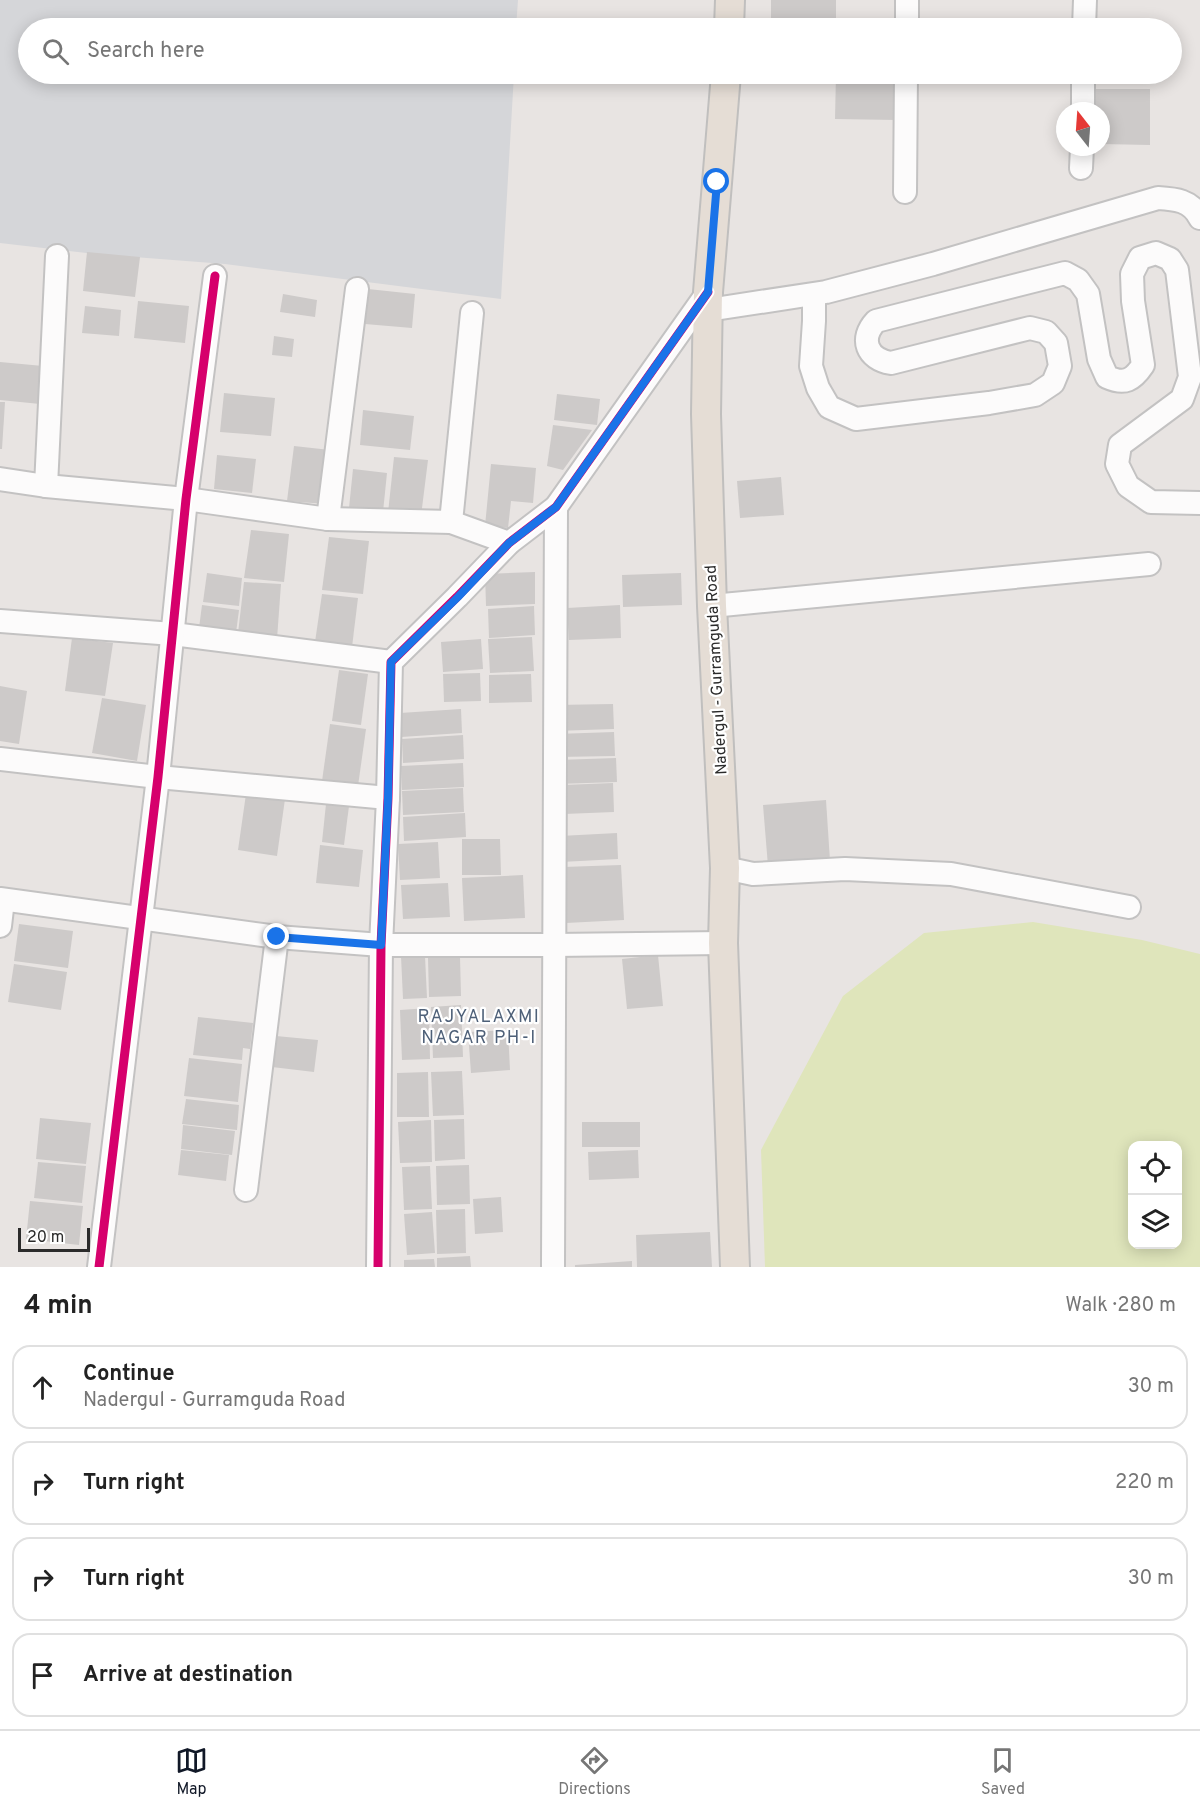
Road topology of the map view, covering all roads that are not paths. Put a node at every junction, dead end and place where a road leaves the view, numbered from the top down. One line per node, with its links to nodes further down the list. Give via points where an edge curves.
1 (730, 0): 4 (main road)
2 (907, 0): 5 (street)
3 (1085, 0): 6 (street)
4 (729, 18)
5 (907, 18)
6 (1084, 18)
7 (725, 84): 17 (main road, Nadergul - Gurramguda Road)
8 (906, 84): 11 (street)
9 (1083, 84): 10 (street)
10 (1083, 102)
11 (905, 192)
12 (1200, 218): 16 (street, via 1196,210 1181,200 1158,198)
13 (57, 256): 20 (street)
14 (215, 276): 21 (street)
15 (357, 289): 24 (street)
16 (814, 295): 17 (street); 22 (street, via 811,366 818,388 829,407 856,419 1035,395 1053,383 1060,366 1056,343 1046,332 1030,328 891,363 871,354 867,335 876,321 1065,273 1078,280 1088,294 1099,359 1107,377 1129,380 1143,365 1132,274 1140,258 1156,253 1170,259 1177,270 1190,377 1182,399 1120,445 1117,464 1128,486 1151,502)
17 (708, 301): 23 (street); 28 (main road, Nadergul - Gurramguda Road, via 706,414)
18 (472, 313): 25 (street)
19 (0, 479): 20 (street)
20 (46, 486): 21 (street)
21 (186, 499): 24 (street); 30 (street)
22 (1200, 503)
23 (556, 507): 26 (street); 43 (street)
24 (328, 519): 25 (street)
25 (451, 522): 26 (street)
26 (509, 543): 31 (street)
27 (1149, 564): 28 (street)
28 (712, 606): 35 (main road, Nadergul - Gurramguda Road)
29 (0, 621): 30 (street)
30 (173, 634): 31 (street); 33 (street)
31 (391, 662): 34 (street)
32 (0, 759): 33 (street)
33 (158, 777): 34 (street); 38 (street)
34 (388, 798): 42 (street)
35 (725, 868): 37 (street, via 753,874 845,869 951,874); 41 (main road, Nadergul - Gurramguda Road)
36 (2, 899): 38 (street); 39 (street)
37 (1129, 907)
38 (141, 918): 40 (street); 45 (street)
39 (0, 926)
40 (277, 937): 42 (street); 44 (street)
41 (723, 943): 43 (street); 48 (main road, Nadergul - Gurramguda Road)
42 (381, 945): 43 (street); 46 (street)
43 (554, 945): 47 (street)
44 (246, 1190)
45 (99, 1267)
46 (378, 1267)
47 (553, 1267)
48 (735, 1267)

